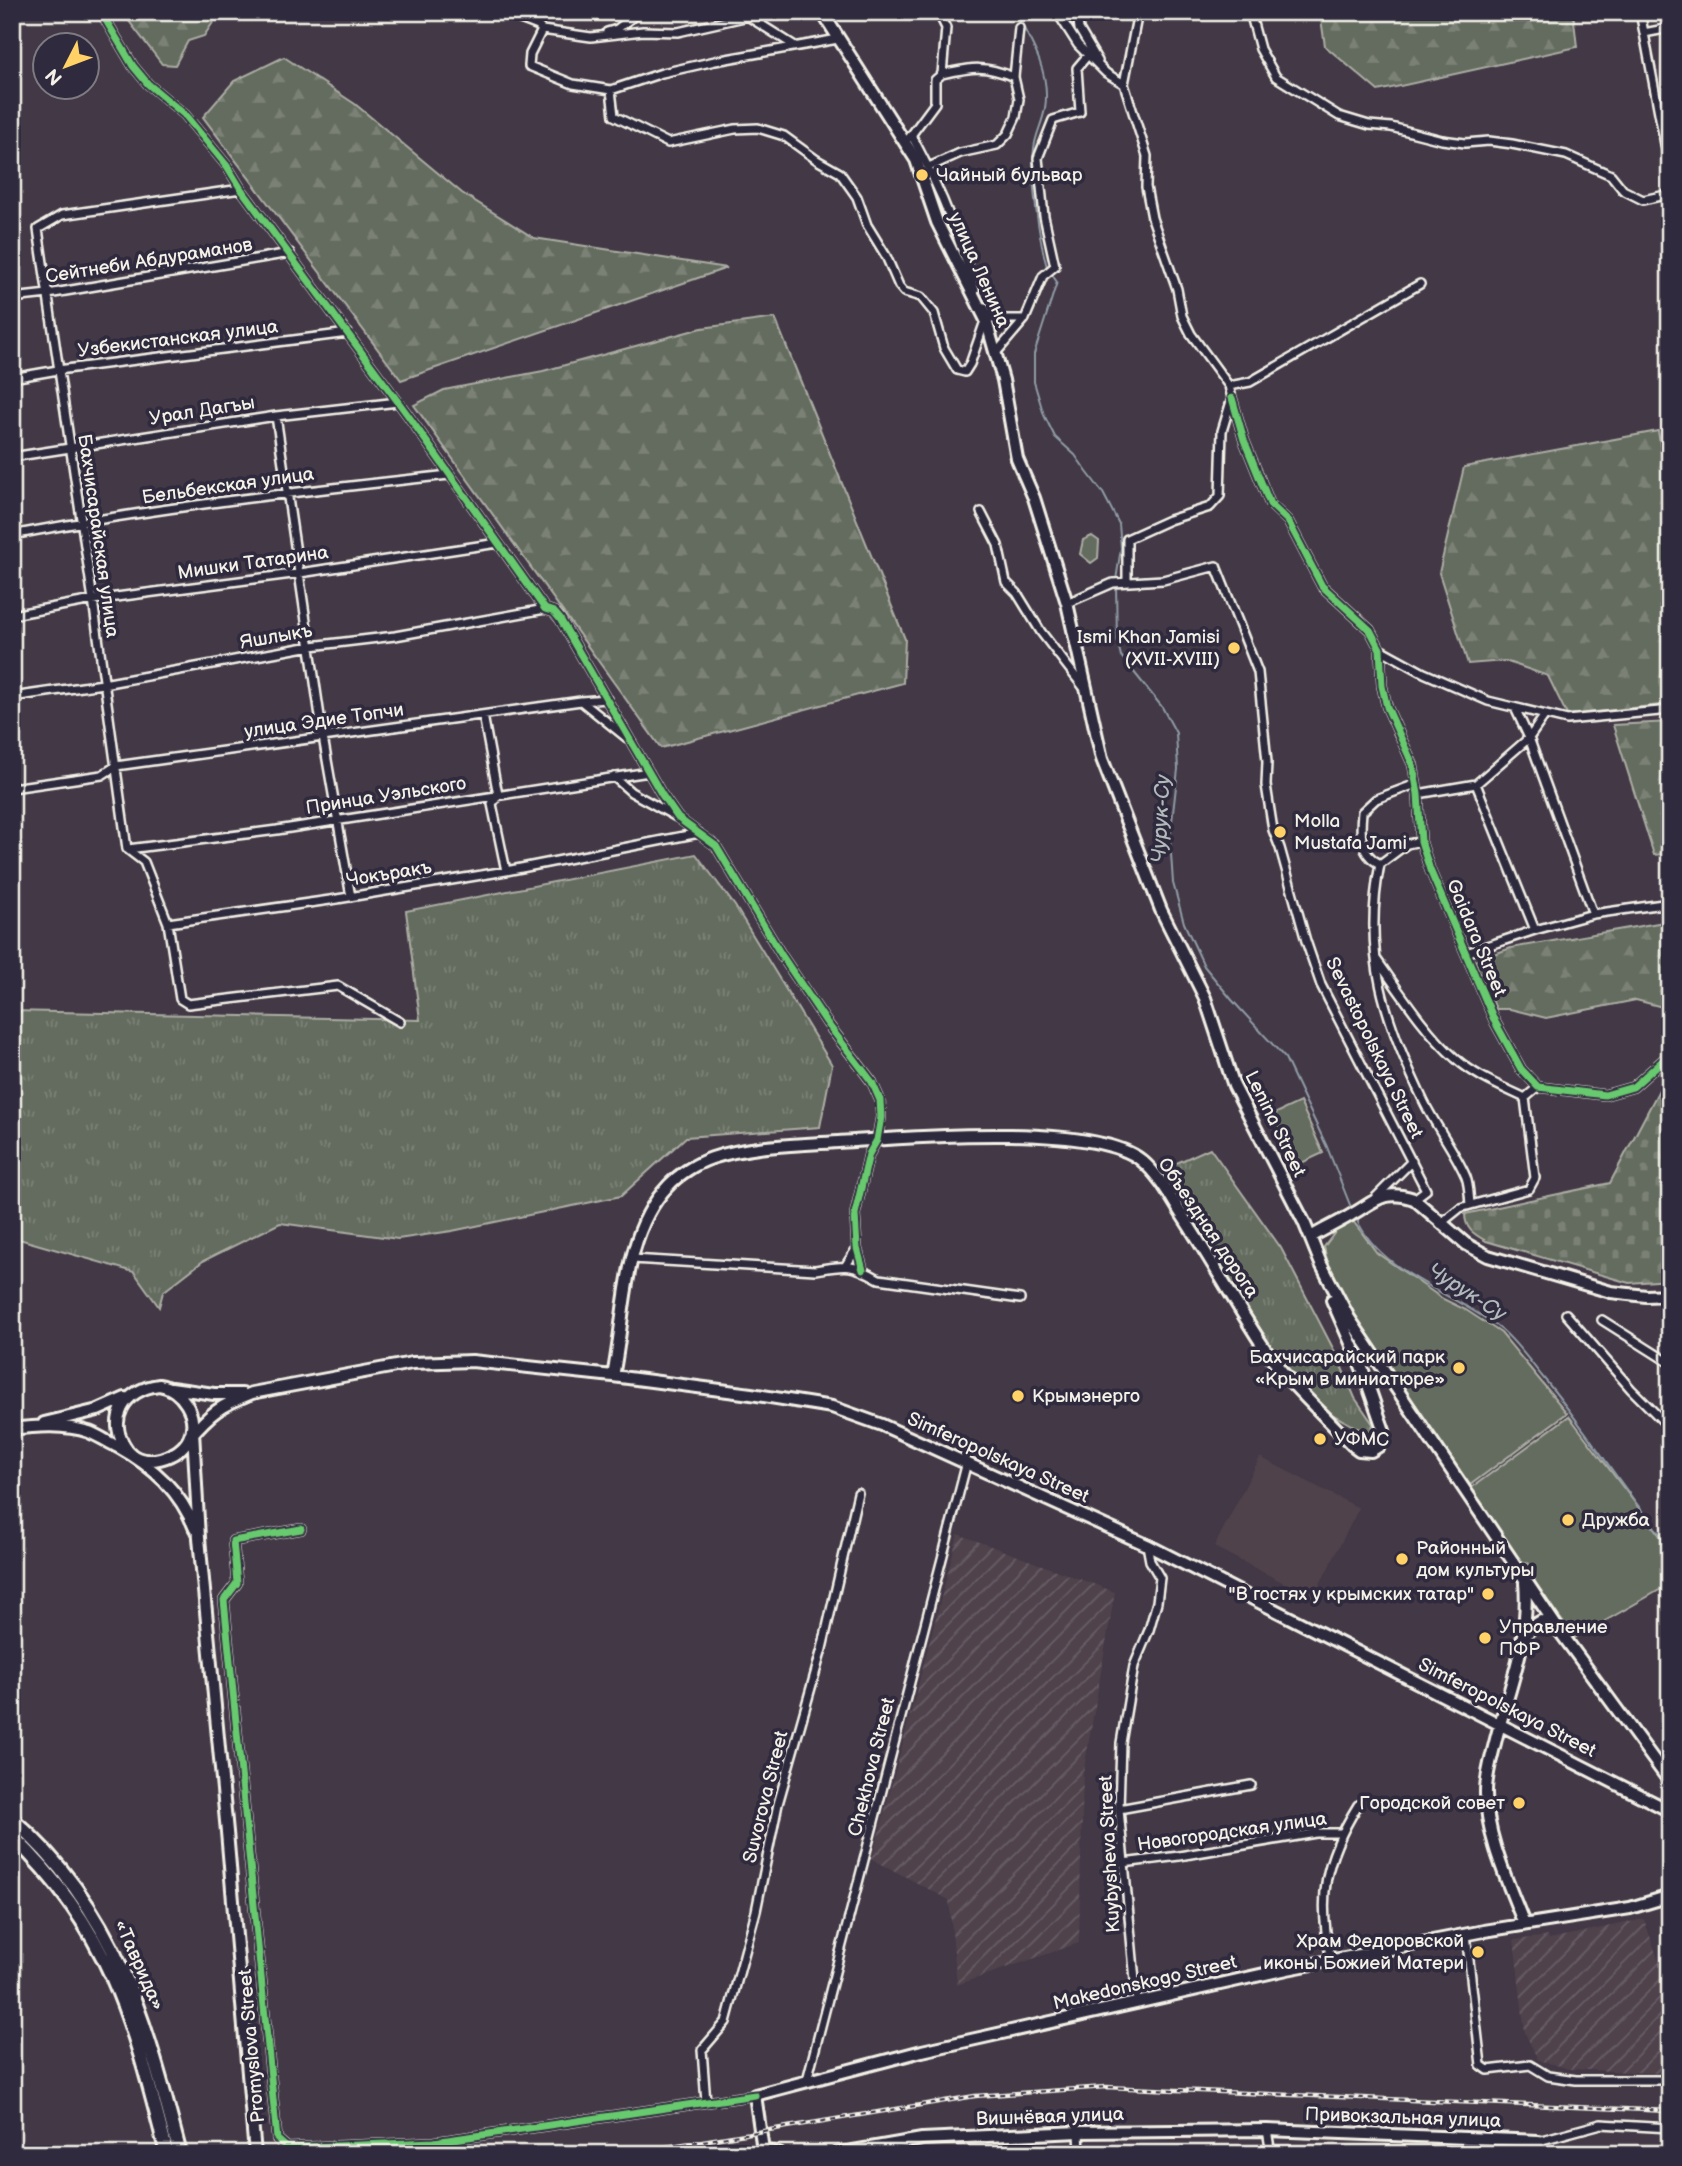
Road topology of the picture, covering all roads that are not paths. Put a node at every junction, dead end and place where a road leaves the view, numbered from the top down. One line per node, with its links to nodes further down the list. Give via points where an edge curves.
1 (101, 12): 31 (street, via 133,66 185,114)
2 (502, 12): 15 (street)
3 (639, 12): 17 (street, via 617,29)
4 (741, 12): 12 (street)
5 (822, 12): 18 (main road, улица Ленина)
6 (937, 12): 22 (street, via 946,28)
7 (1057, 12): 20 (street)
8 (1077, 12): 21 (street, via 1079,29)
9 (1138, 12): 24 (street)
10 (1250, 12): 32 (street, via 1260,49 1276,77 1339,116 1442,140 1501,142 1566,155 1611,175 1623,190 1643,201)
11 (1640, 12): 16 (street)
12 (750, 14): 17 (street, via 678,32); 19 (street)
13 (1019, 28): 23 (street)
14 (1670, 28): 16 (street)
15 (542, 30): 17 (street); 25 (street, via 529,66 573,84)
16 (1644, 33): 27 (street)
17 (591, 37)
18 (838, 39): 19 (street); 28 (main road, улица Ленина)
19 (795, 47): 25 (street, via 662,73)
20 (1087, 55): 21 (street); 37 (street, via 1077,68 1080,112 1053,120 1038,158 1055,266 1044,276)
21 (1106, 73): 24 (street)
22 (942, 74): 23 (street, via 990,67); 28 (street, via 935,80 935,103)
23 (1014, 77): 29 (street, via 1019,99 1008,134 997,145 960,153)
24 (1124, 84): 43 (street, via 1147,156 1152,218 1182,316)
25 (611, 90): 38 (street, via 614,116 668,143 735,128 758,128 784,136 840,173 857,197 899,286 922,298 934,313 944,348 957,370 964,372 970,364)
26 (1670, 110): 27 (street)
27 (1659, 112): 30 (street)
28 (909, 138): 29 (street); 38 (main road, улица Ленина, via 937,222)
29 (929, 167): 37 (street, via 960,237 977,297 992,319)
30 (1670, 171)
31 (241, 189): 33 (street); 35 (street, Бахчисарайская улица, via 62,215 38,229)
32 (1670, 194)
33 (290, 253): 35 (street, Сейтнеби Абдураманов); 39 (street)
34 (1420, 284): 43 (street, via 1250,382)
35 (47, 294): 36 (street, Сейтнеби Абдураманов); 41 (street, Бахчисарайская улица)
36 (12, 298)
37 (1025, 319): 40 (street)
38 (986, 320): 40 (main road, улица Ленина)
39 (348, 333): 41 (street, Узбекистанская улица); 45 (street)
40 (996, 353): 58 (main road, улица Ленина, via 1017,459)
41 (58, 370): 42 (street, Узбекистанская улица); 47 (street, Бахчисарайская улица)
42 (12, 378)
43 (1229, 386): 44 (street)
44 (1232, 398): 56 (street, via 1222,431 1220,496 1210,507 1127,539); 62 (street, via 1270,504 1288,521 1322,586 1370,630)
45 (398, 402): 46 (street, Урал Дагъы); 49 (street)
46 (276, 416): 47 (street, Урал Дагъы); 50 (street)
47 (69, 447): 48 (street, Урал Дагъы); 52 (street, Бахчисарайская улица)
48 (12, 457)
49 (449, 475): 50 (street, Бельбекская улица); 54 (street)
50 (288, 492): 52 (street, Бельбекская улица); 55 (street)
51 (981, 512): 64 (street, via 998,545 1006,582)
52 (80, 522): 53 (street, Бельбекская улица); 57 (street, Бахчисарайская улица)
53 (12, 535)
54 (498, 543): 55 (street, Мишки Татарина); 59 (street)
55 (300, 573): 57 (street, Мишки Татарина); 61 (street)
56 (1120, 582): 58 (street, Sevastopolskaya Street); 102 (street, Sevastopolskaya Street, via 1163,580 1216,565 1258,672 1273,830 1306,941 1321,985)
57 (93, 600): 60 (street, Мишки Татарина); 63 (street, Бахчисарайская улица)
58 (1068, 603): 64 (main road, Lenina Street)
59 (545, 609): 61 (street, Яшлыкъ); 66 (street, via 560,619)
60 (12, 615)
61 (311, 646): 63 (street, Яшлыкъ); 72 (street)
62 (1380, 649): 68 (street, via 1488,701); 79 (street, Gaidara Street, via 1387,708 1413,765)
63 (103, 684): 65 (street, Яшлыкъ); 75 (street, Бахчисарайская улица)
64 (1085, 690): 107 (main road, Lenina Street, via 1102,759 1161,910 1205,998 1234,1086)
65 (12, 697)
66 (607, 698): 67 (street, улица Эдие Топчи); 74 (street)
67 (581, 701): 70 (street, улица Эдие Топчи); 74 (street)
68 (1516, 708): 71 (street); 73 (street)
69 (1670, 709): 71 (street, via 1567,720)
70 (483, 715): 72 (street, улица Эдие Топчи); 82 (street)
71 (1545, 715): 73 (street)
72 (323, 737): 75 (street, улица Эдие Топчи); 84 (street)
73 (1529, 738): 78 (street); 92 (street)
74 (630, 741): 76 (street)
75 (116, 766): 80 (street, улица Эдие Топчи, via 102,775); 87 (street, Бахчисарайская улица)
76 (649, 772): 77 (street, Принца Уэльского); 83 (street)
77 (614, 777): 82 (street, Принца Уэльского); 83 (street)
78 (1476, 784): 81 (street); 94 (street)
79 (1416, 785): 81 (street, Gaidara Street); 88 (street, via 1376,799 1362,812 1363,849)
80 (12, 788)
81 (1418, 794): 86 (street, Gaidara Street)
82 (498, 795): 84 (street, Принца Уэльского); 89 (street, via 492,804)
83 (678, 818): 85 (street)
84 (337, 820): 87 (street, Принца Уэльского); 90 (street)
85 (699, 833): 89 (street, Чокъракъ); 101 (street, via 725,857 788,964 872,1082 880,1100)
86 (1421, 841): 88 (street, via 1407,844); 95 (street, Gaidara Street)
87 (127, 849): 93 (street, via 144,862)
88 (1380, 864): 96 (street, via 1374,898)
89 (506, 871): 90 (street, Чокъракъ)
90 (351, 897): 93 (street, Чокъракъ)
91 (1670, 903): 92 (street)
92 (1594, 914): 94 (street)
93 (168, 923): 97 (street, via 180,999 188,1004 338,986)
94 (1535, 930): 95 (street)
95 (1466, 953): 99 (street, Gaidara Street, via 1495,1022 1521,1069)
96 (1375, 957): 100 (street, via 1454,1057 1484,1079); 105 (street, via 1390,1025 1424,1102 1466,1179)
97 (400, 1021)
98 (1670, 1055): 99 (street, via 1633,1087 1605,1096)
99 (1538, 1087): 100 (street)
100 (1525, 1098): 105 (street, via 1535,1178 1529,1189)
101 (877, 1140): 108 (street, via 869,1154 855,1214); 109 (main road, Объездная дорога, via 751,1149 711,1158 669,1184 656,1200 637,1237); 110 (main road, Объездная дорога, via 987,1134 1108,1145 1140,1159 1171,1197 1278,1366 1351,1444 1371,1451 1379,1446 1384,1430)
102 (1412, 1161): 103 (street); 104 (street, Sevastopolskaya Street, via 1426,1190)
103 (1374, 1199): 104 (main road); 107 (main road)
104 (1414, 1199): 106 (main road)
105 (1470, 1204): 106 (street)
106 (1440, 1224): 113 (main road, via 1488,1256 1575,1283 1611,1292)
107 (1311, 1237): 110 (main road, Lenina Street)
108 (857, 1248): 111 (street); 112 (street)
109 (632, 1259): 111 (street, via 816,1270); 118 (main road, Объездная дорога)
110 (1321, 1264): 132 (main road, Lenina Street, via 1349,1318)
111 (846, 1265): 112 (street)
112 (863, 1270): 114 (street, via 879,1279)
113 (1670, 1295)
114 (1020, 1299)
115 (1566, 1314): 123 (street)
116 (1602, 1320): 117 (street)
117 (1670, 1363)
118 (613, 1376): 120 (main road, Simferopolskaya Street, via 472,1361 412,1363); 127 (main road, Simferopolskaya Street, via 831,1407)
119 (171, 1388): 120 (main road, Simferopolskaya Street); 121 (main road, via 153,1385); 125 (main road, via 185,1401)
120 (252, 1394): 125 (main road, Simferopolskaya Street, via 214,1411)
121 (131, 1395): 122 (main road, via 98,1410); 126 (main road, via 118,1421)
122 (29, 1427): 124 (main road); 126 (main road, via 88,1432)
123 (1670, 1428)
124 (12, 1429)
125 (192, 1432): 126 (main road, via 177,1451 158,1459); 130 (main road)
126 (132, 1455): 130 (main road, via 172,1488)
127 (967, 1462): 131 (main road, Simferopolskaya Street); 150 (street, Chekhova Street)
128 (858, 1493): 153 (street, Suvorova Street, via 726,2022 702,2050)
129 (301, 1530): 153 (street, Promyslova Street, via 233,1541 237,1583 224,1600 277,2139 286,2148 434,2142)
130 (199, 1538): 160 (main road)
131 (1147, 1545): 135 (main road, Simferopolskaya Street); 139 (street, Kuybysheva Street, via 1160,1578 1154,1611 1134,1666 1121,1743)
132 (1524, 1580): 133 (main road, Lenina Street); 134 (main road)
133 (1561, 1633): 134 (main road, via 1541,1621); 136 (main road, Lenina Street)
134 (1524, 1640): 135 (main road)
135 (1500, 1725): 140 (main road, Simferopolskaya Street); 146 (main road, via 1489,1769 1487,1808)
136 (1670, 1782)
137 (1251, 1786): 139 (street)
138 (1358, 1805): 142 (street)
139 (1119, 1809): 144 (street, Kuybysheva Street)
140 (1670, 1811)
141 (12, 1819): 158 (highway, «Таврида», via 67,1876 120,1961 153,2051)
142 (1340, 1833): 144 (street, Новогородская улица); 148 (street, Новогородская улица, via 1323,1897)
143 (12, 1836): 158 (highway, «Таврида», via 69,1900 109,1966)
144 (1124, 1863): 149 (street, Kuybysheva Street)
145 (1670, 1896): 146 (main road, Makedonskogo Street, via 1630,1908)
146 (1524, 1924): 147 (main road, Makedonskogo Street)
147 (1466, 1934): 148 (main road, Makedonskogo Street); 151 (street, via 1481,2065 1488,2070 1530,2065 1548,2076 1576,2080)
148 (1331, 1960): 149 (main road, Makedonskogo Street)
149 (1137, 2003): 150 (main road, Makedonskogo Street)
150 (807, 2080): 152 (main road, Makedonskogo Street)
151 (1670, 2080)
152 (755, 2095): 153 (street, Promyslova Street); 159 (main road)
153 (706, 2102)
154 (1670, 2128): 157 (street, via 1601,2124)
155 (1267, 2130): 156 (main road, Вишнёвая улица); 157 (main road, Привокзальная улица); 164 (street)
156 (1079, 2132): 162 (main road, Вишнёвая улица, via 922,2139); 163 (street)
157 (1538, 2141): 165 (main road)
158 (173, 2151)
159 (763, 2152): 161 (main road)
160 (255, 2154)
161 (779, 2154)
162 (836, 2154)
163 (1080, 2154)
164 (1271, 2154)
165 (1541, 2154)

